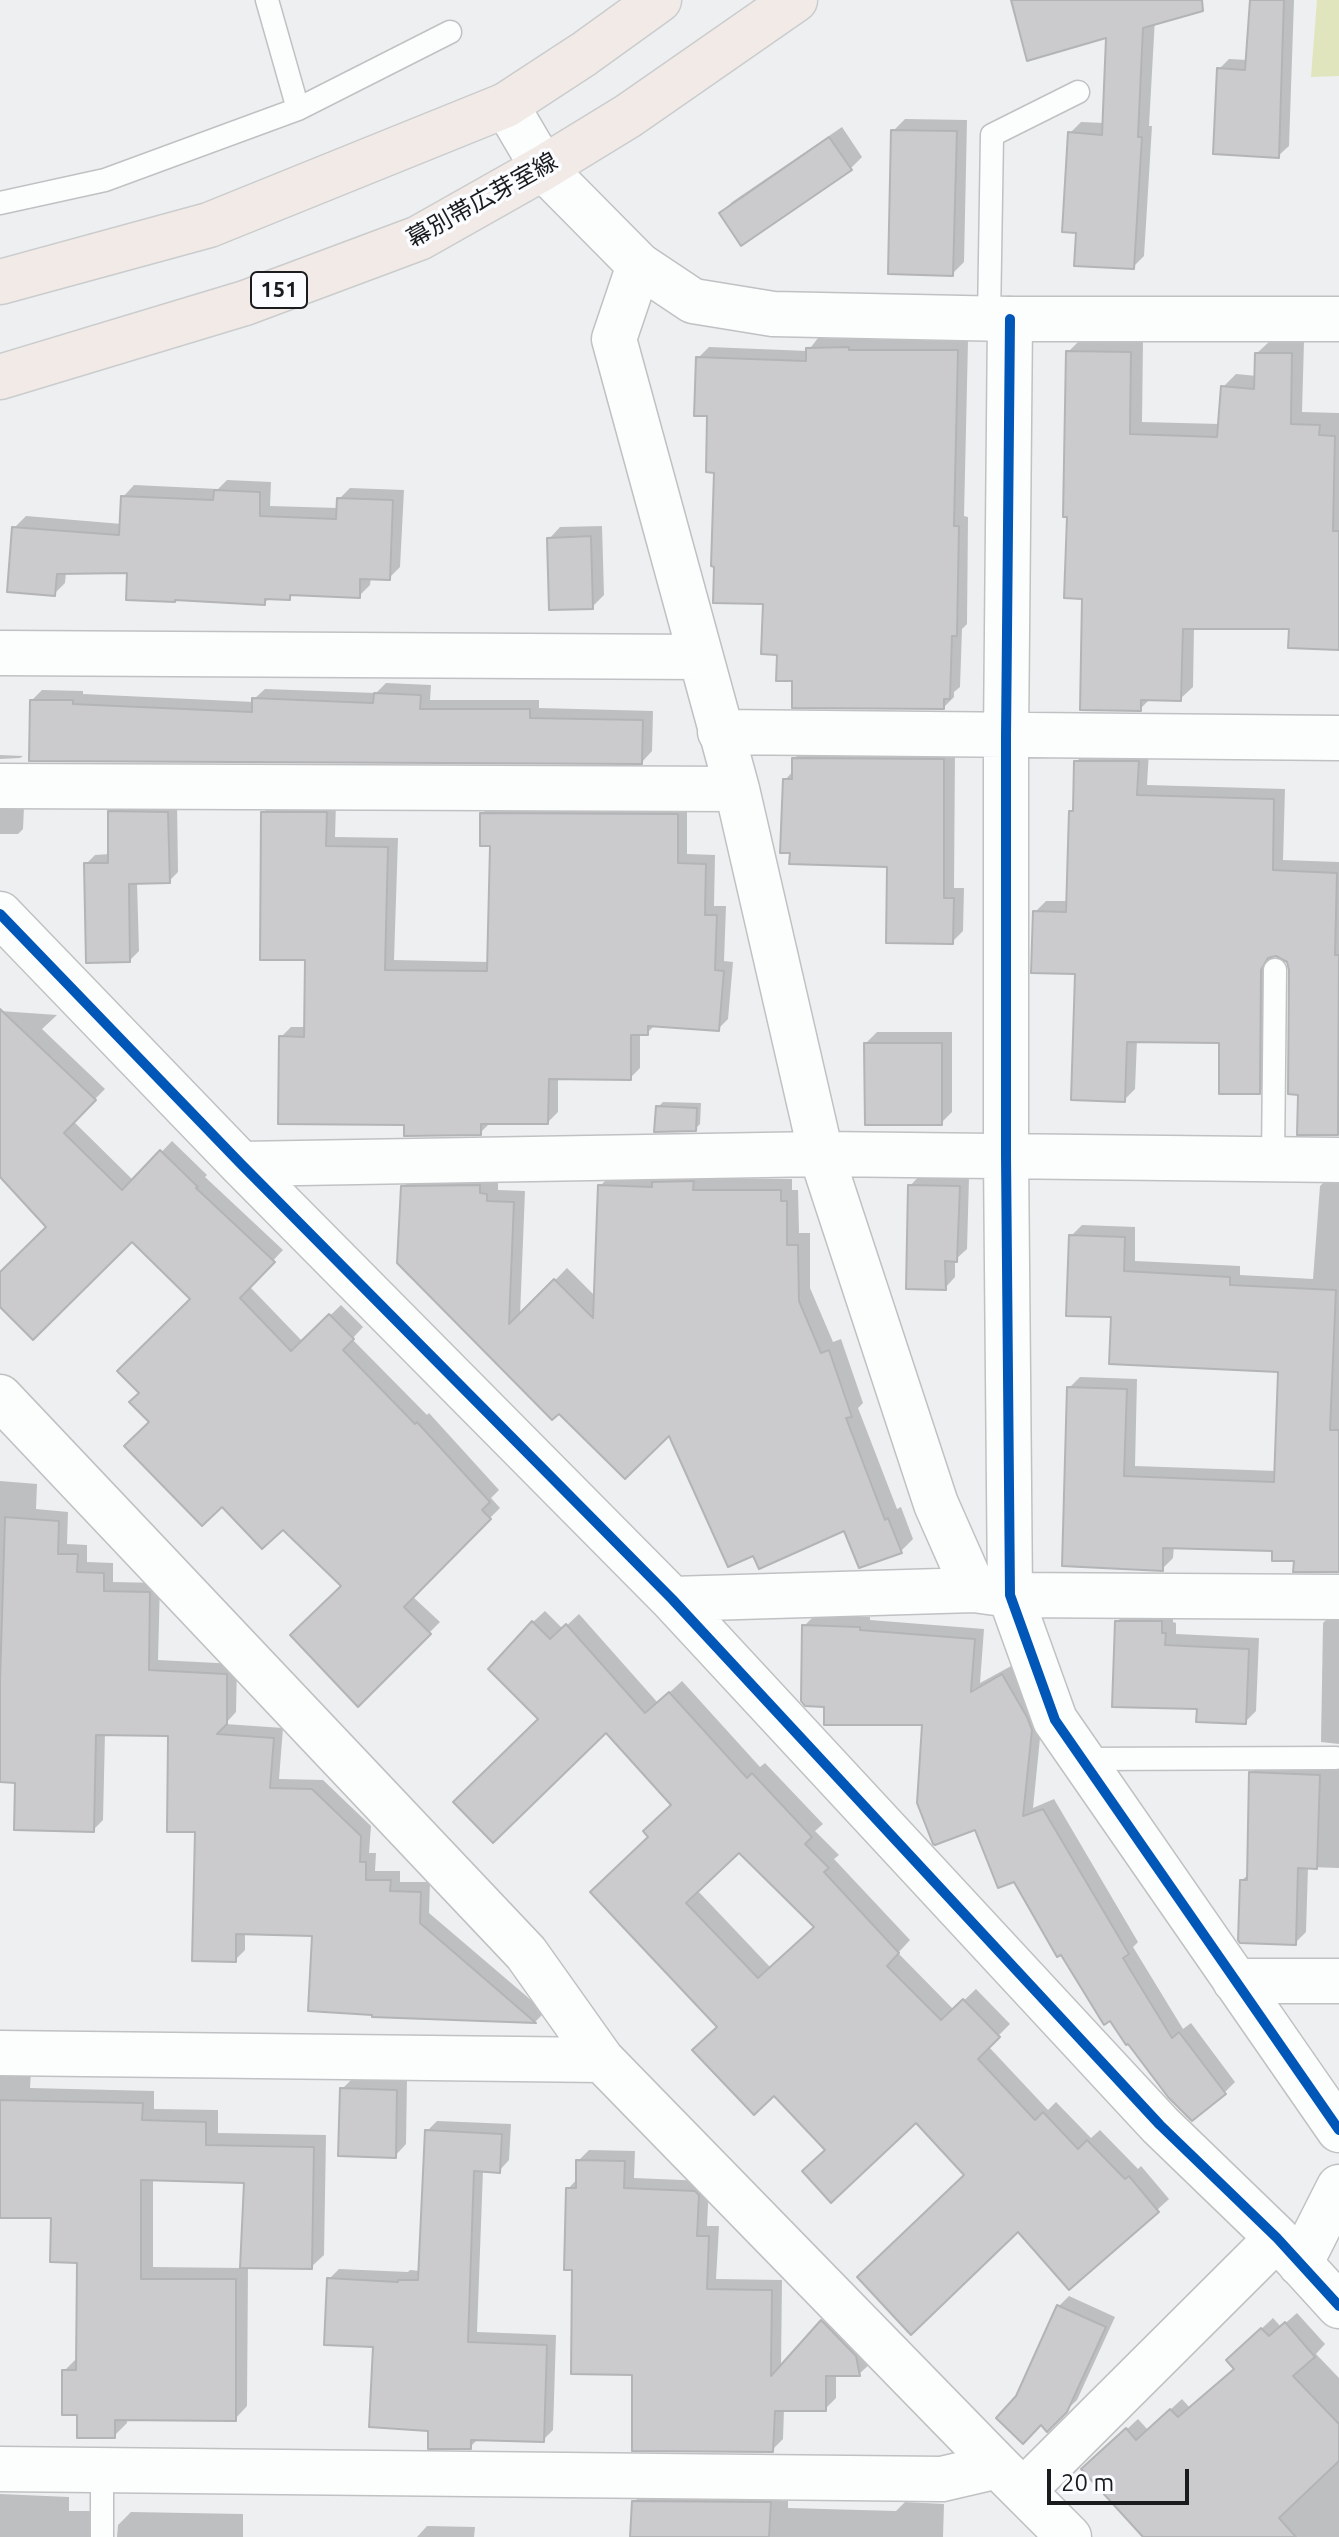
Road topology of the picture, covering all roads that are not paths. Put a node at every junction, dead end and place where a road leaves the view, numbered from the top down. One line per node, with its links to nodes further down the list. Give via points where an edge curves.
1 (267, 0): 7 (lane)
2 (659, 0): 6 (main road)
3 (795, 0): 8 (main road, 幕別帯広芽室線 / 151)
4 (450, 32): 7 (lane)
5 (1078, 92): 12 (lane, via 992,135)
6 (506, 105): 8 (street); 11 (main road, via 209,225)
7 (298, 109): 9 (lane, via 105,180)
8 (543, 168): 10 (street); 14 (main road, 幕別帯広芽室線 / 151, via 419,238 245,303)
9 (0, 203)
10 (639, 265): 12 (street, via 693,301 760,312); 16 (street, via 614,339)
11 (0, 282)
12 (1000, 319): 13 (street); 18 (street)
13 (1339, 319)
14 (0, 377)
15 (0, 653): 16 (street)
16 (700, 657): 17 (street)
17 (720, 732): 18 (street); 21 (street)
18 (1006, 736): 19 (street); 25 (street)
19 (1339, 738)
20 (0, 786): 21 (street)
21 (737, 789): 24 (street)
22 (0, 914): 28 (street)
23 (1275, 970): 26 (lane)
24 (821, 1154): 25 (street); 28 (street); 30 (street, via 936,1504)
25 (1006, 1156): 26 (street); 30 (street)
26 (1273, 1159): 27 (street)
27 (1339, 1160)
28 (241, 1164): 32 (street)
29 (0, 1397): 38 (street, via 526,1953)
30 (992, 1593): 31 (street); 32 (street); 34 (street, via 1055,1720)
31 (1339, 1597)
32 (672, 1599): 41 (street, via 1160,2125)
33 (1336, 1758): 34 (lane)
34 (1081, 1759): 35 (street)
35 (1235, 1981): 36 (street); 39 (street)
36 (1339, 1981)
37 (0, 2053): 38 (street)
38 (602, 2060): 45 (street)
39 (1339, 2130)
40 (1339, 2187): 41 (street)
41 (1289, 2251): 42 (street); 45 (street)
42 (1339, 2306)
43 (0, 2469): 44 (street)
44 (102, 2470): 45 (street); 46 (lane)
45 (1010, 2479): 47 (street)
46 (102, 2537)
47 (1069, 2537)

